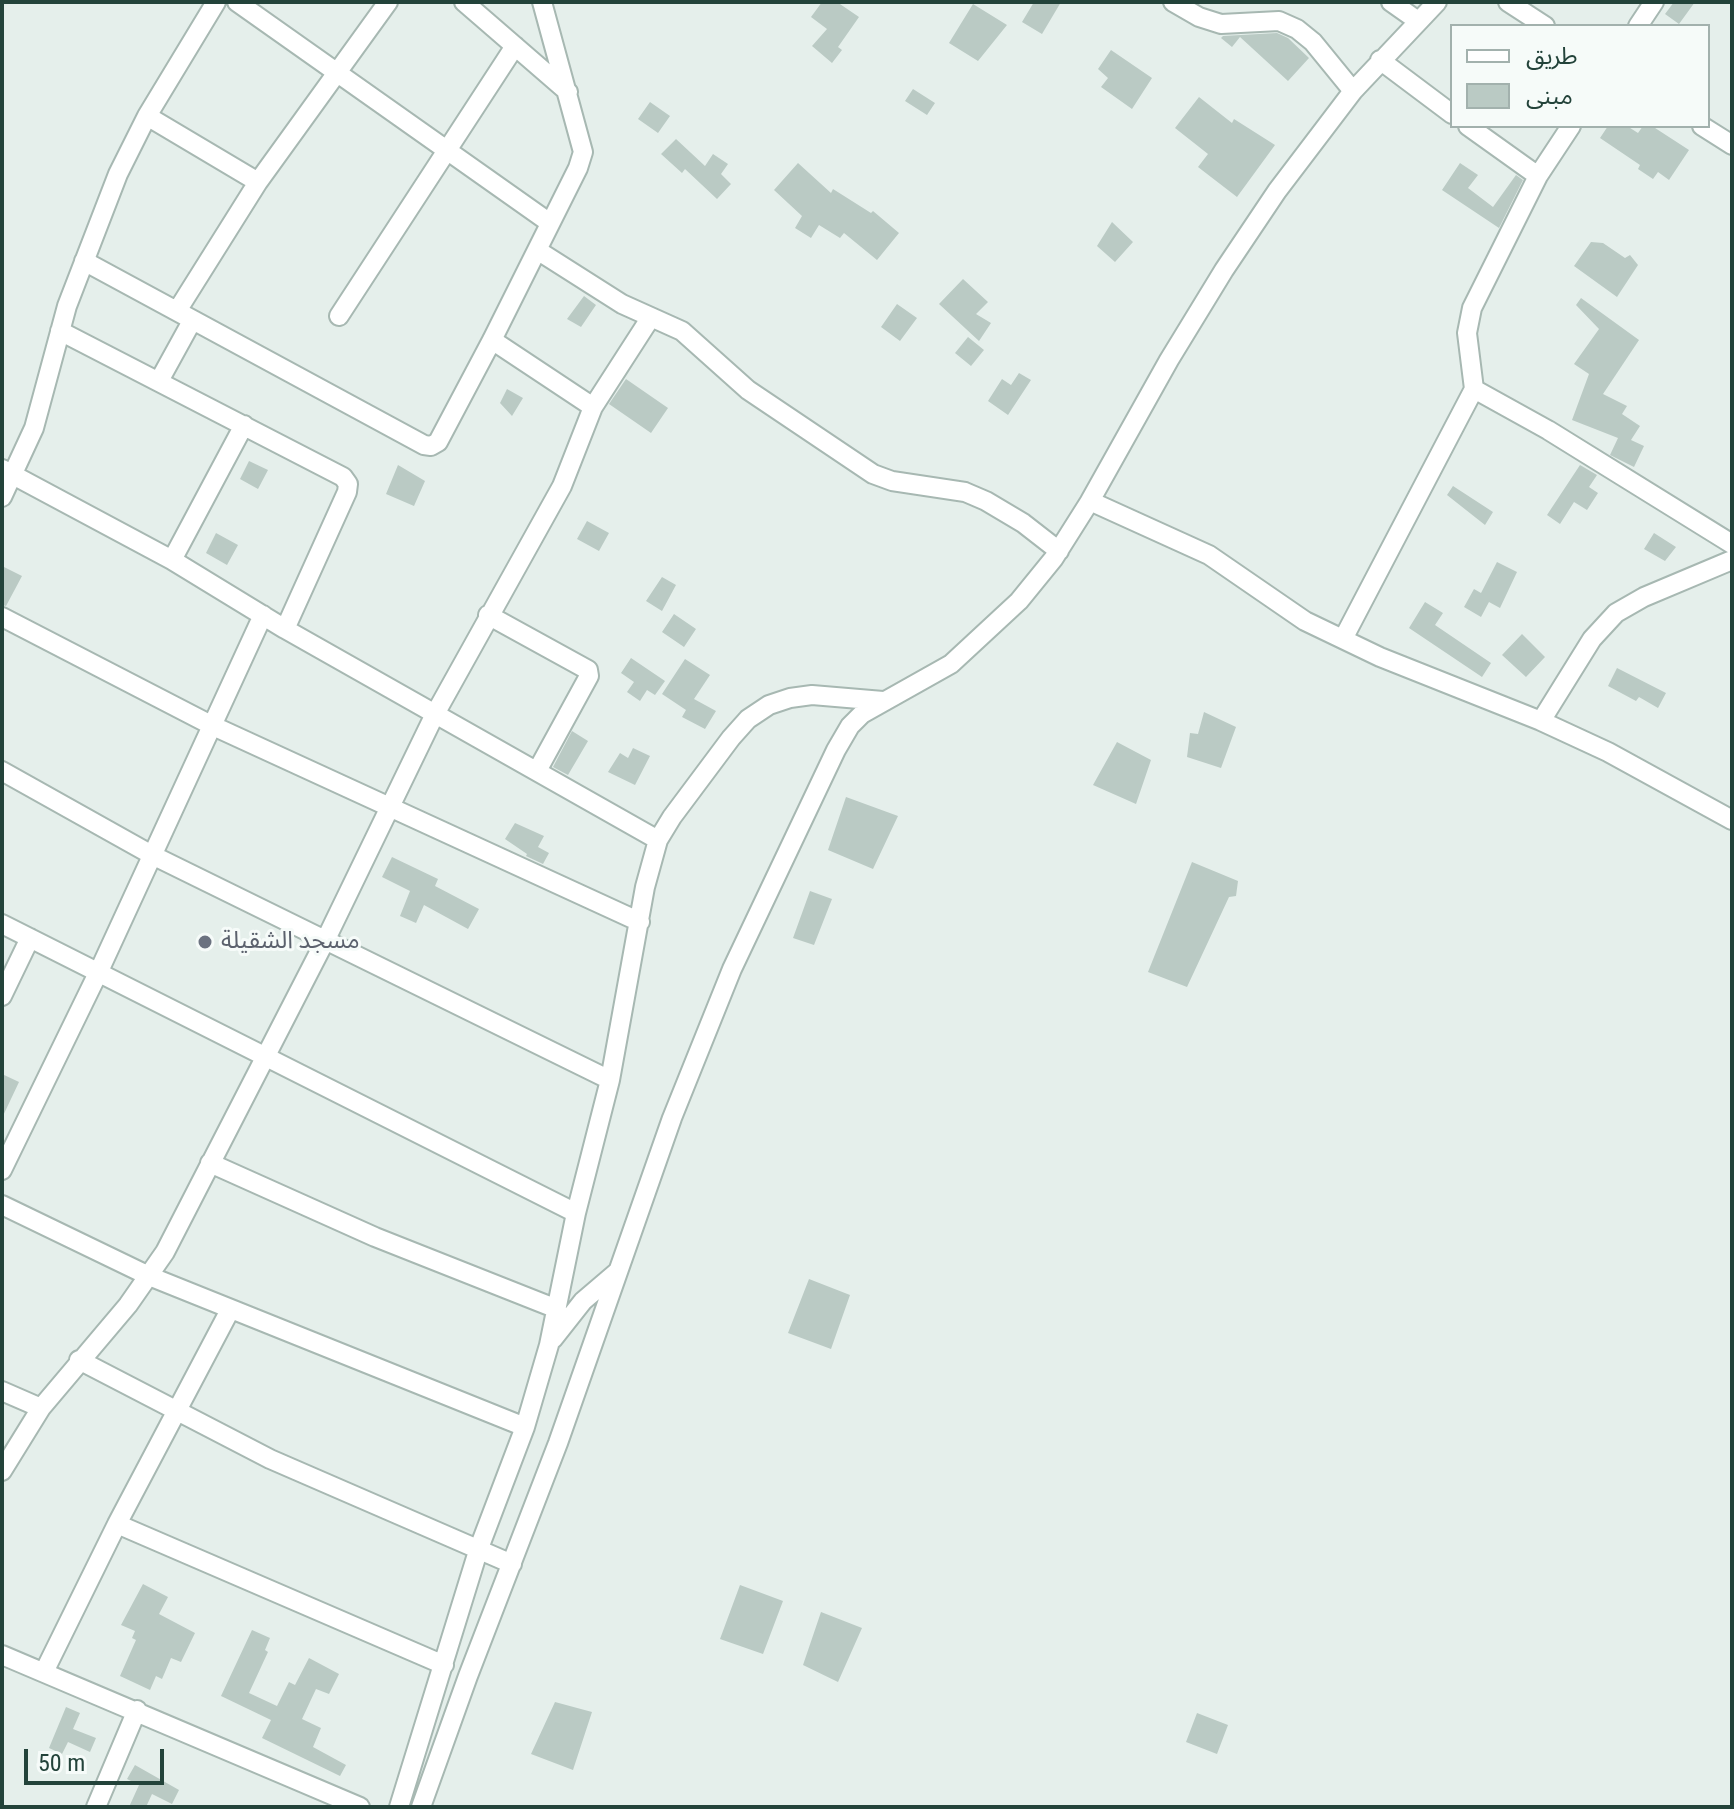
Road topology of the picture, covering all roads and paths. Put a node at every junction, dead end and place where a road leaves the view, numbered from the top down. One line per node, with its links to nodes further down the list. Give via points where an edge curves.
1 (216, 2): 20 (street)
2 (237, 2): 16 (street)
3 (388, 2): 16 (street)
4 (464, 2): 14 (street)
5 (542, 2): 18 (street)
6 (1173, 2): 17 (street, via 1221,24 1279,21 1297,29)
7 (1391, 2): 11 (street)
8 (1437, 2): 11 (street)
9 (1508, 2): 12 (street)
10 (1654, 2): 13 (street)
11 (1418, 21): 15 (street)
12 (1542, 24)
13 (1639, 24)
14 (515, 46): 18 (street); 25 (street)
15 (1380, 60): 17 (street); 19 (street)
16 (337, 72): 25 (street); 27 (street)
17 (1353, 91): 42 (street, via 1294,166 1224,270)
18 (568, 92): 28 (street, via 583,152)
19 (1450, 112)
20 (147, 116): 27 (street); 30 (street)
21 (1471, 128): 26 (street)
22 (1570, 128): 26 (street)
23 (1705, 128): 24 (street)
24 (1732, 145)
25 (447, 150): 28 (street); 32 (street)
26 (1538, 176): 37 (street, via 1472,308 1467,333)
27 (258, 182): 31 (street)
28 (550, 223): 29 (street)
29 (537, 250): 33 (street); 35 (street)
30 (84, 261): 31 (street); 34 (street)
31 (184, 316): 35 (street, via 431,446 438,442); 36 (street)
32 (339, 316)
33 (651, 317): 38 (street); 44 (street, via 682,331 748,390 873,474 965,492 1023,523)
34 (60, 331): 36 (street); 40 (street, via 34,428)
35 (492, 340): 38 (street)
36 (159, 381): 39 (street)
37 (1474, 389): 43 (street); 51 (street)
38 (593, 407): 48 (street, via 562,486)
39 (244, 425): 45 (street); 50 (street, via 348,484)
40 (7, 471): 41 (street); 45 (street)
41 (2, 497)
42 (1090, 501): 44 (street); 51 (street, via 1209,555 1305,621)
43 (1732, 544)
44 (1059, 551): 52 (street, via 1019,601 951,664)
45 (172, 560): 47 (street)
46 (1732, 560): 54 (street, via 1616,613 1592,639)
47 (263, 615): 50 (street); 55 (street)
48 (488, 615): 53 (street); 57 (street, via 588,670)
49 (2, 617): 55 (street)
50 (285, 629): 53 (street)
51 (1343, 639): 54 (street)
52 (883, 701): 60 (street, via 812,695 769,705 731,738); 74 (street, via 850,726 768,889 672,1118)
53 (435, 714): 57 (street); 58 (street)
54 (1541, 721): 59 (street)
55 (211, 725): 58 (street); 61 (street)
56 (2, 771): 61 (street)
57 (537, 771): 60 (street)
58 (389, 808): 62 (street); 65 (street)
59 (1732, 820)
60 (658, 840): 62 (street)
61 (152, 855): 65 (street); 66 (street)
62 (640, 922): 69 (street)
63 (2, 924): 64 (street)
64 (30, 938): 66 (street); 67 (street)
65 (326, 939): 68 (street); 69 (street)
66 (99, 971): 68 (street); 71 (street)
67 (2, 996)
68 (264, 1057): 70 (street); 73 (street)
69 (610, 1080): 73 (street)
70 (210, 1163): 75 (street); 76 (street, via 375,1237)
71 (2, 1170)
72 (2, 1205): 75 (street)
73 (576, 1213): 76 (street)
74 (617, 1272): 78 (street, via 583,1301); 87 (street)
75 (149, 1276): 77 (street); 79 (street)
76 (557, 1309): 78 (street)
77 (230, 1310): 82 (street); 83 (street)
78 (549, 1345): 83 (street)
79 (79, 1360): 81 (street); 82 (street)
80 (2, 1391): 81 (street)
81 (41, 1408): 84 (street)
82 (176, 1411): 85 (street); 86 (street, via 295,1470)
83 (525, 1427): 86 (street)
84 (2, 1471)
85 (117, 1524): 89 (street); 90 (street)
86 (479, 1548): 87 (street); 89 (street)
87 (512, 1564): 95 (street)
88 (2, 1655): 90 (street)
89 (444, 1665): 94 (street)
90 (44, 1672): 91 (street)
91 (137, 1710): 92 (street); 93 (street)
92 (96, 1807)
93 (360, 1807)
94 (399, 1807)
95 (421, 1807)

